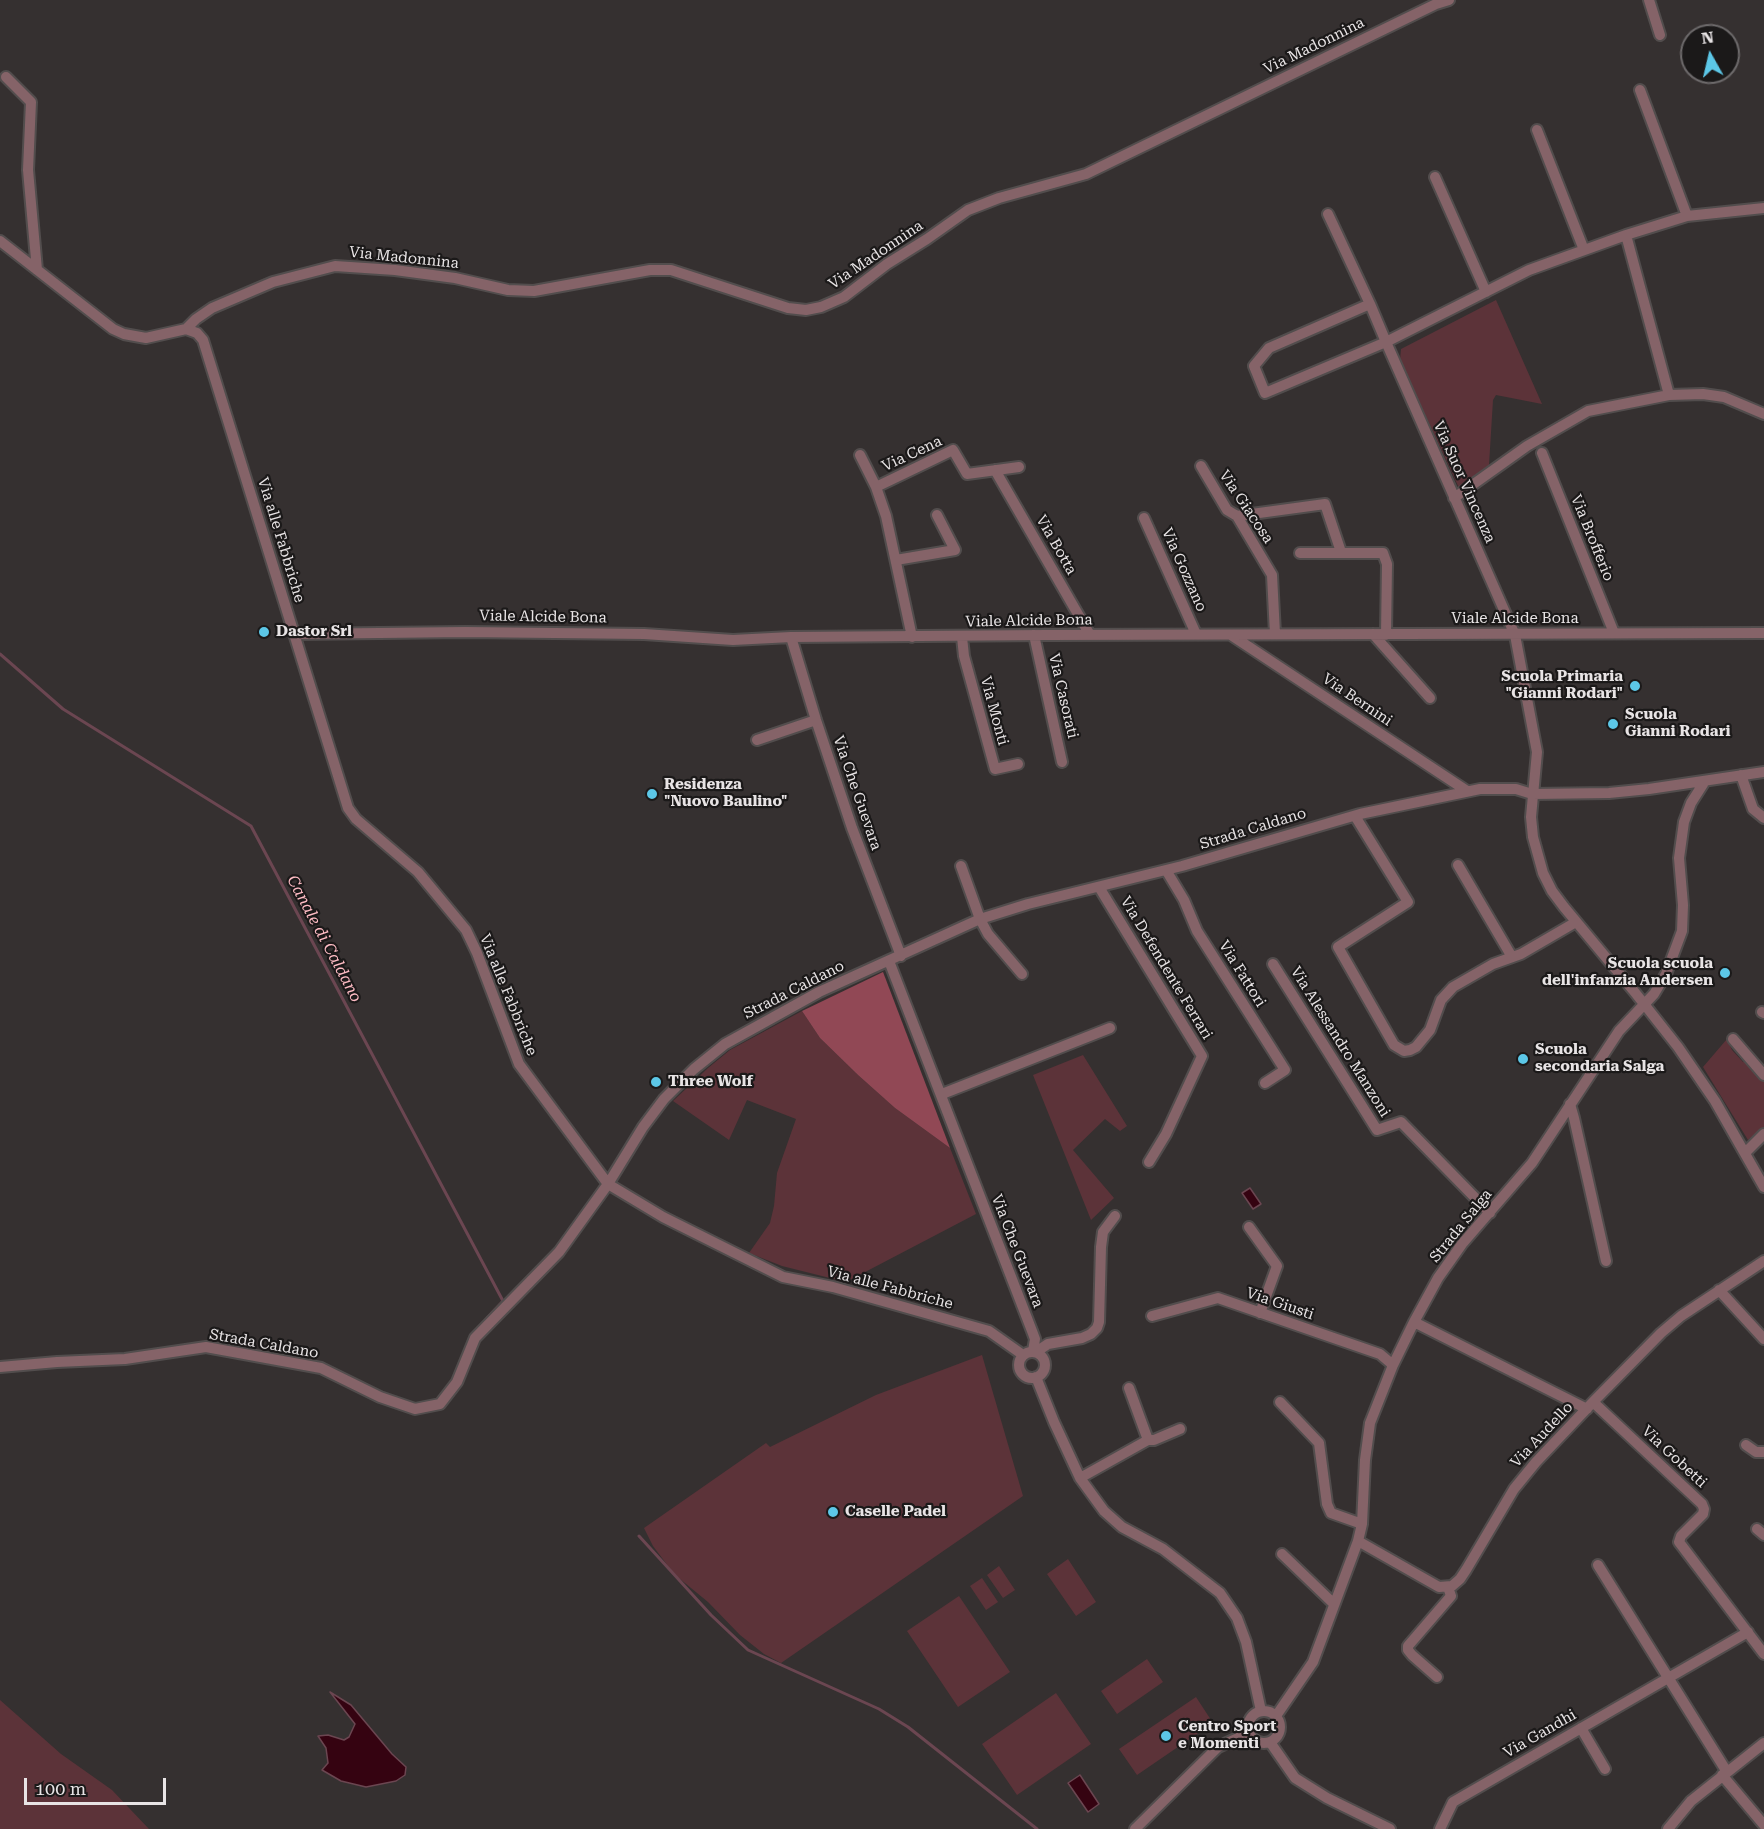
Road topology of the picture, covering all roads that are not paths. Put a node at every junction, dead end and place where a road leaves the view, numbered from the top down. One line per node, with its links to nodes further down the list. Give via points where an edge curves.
1 (1449, 0): 17 (street, Via Madonnina, via 1086,174 968,210 844,297 821,307 788,308 670,270 650,270 534,291 395,270 335,266 263,286 212,308)
2 (1648, 0): 3 (street)
3 (1660, 35)
4 (6, 77): 14 (street, via 31,102 28,170)
5 (1640, 90): 10 (street)
6 (1536, 130): 13 (street)
7 (1435, 177): 15 (street)
8 (1764, 208): 10 (street)
9 (1328, 214): 16 (street, Via Suor Vincenza)
10 (1687, 216): 11 (street)
11 (1626, 235): 13 (street); 19 (street)
12 (0, 241): 14 (street)
13 (1584, 250): 15 (street, via 1529,270)
14 (37, 270): 17 (street, via 123,334 146,338)
15 (1486, 292): 18 (street)
16 (1370, 304): 18 (street, Via Suor Vincenza); 18 (street, via 1269,348 1254,366 1266,393)
17 (186, 329): 36 (street, Via alle Fabbriche, via 203,340)
18 (1386, 342): 27 (street, Via Suor Vincenza)
19 (1669, 395): 20 (street, via 1724,397); 27 (street, via 1588,411 1527,446)
20 (1764, 414)
21 (1542, 453): 34 (street, Via Brofferio)
22 (860, 455): 26 (street, Via Cena)
23 (1201, 466): 29 (street, Via Giacosa, via 1227,510)
24 (1019, 467): 25 (street, Via Cena)
25 (995, 470): 26 (street, Via Cena, via 967,474 953,450); 44 (street, Via Botta)
26 (876, 487): 33 (street, Via Cena)
27 (1454, 498): 42 (street, Via Suor Vincenza)
28 (937, 515): 33 (street, via 955,550)
29 (1237, 516): 31 (street, via 1325,504); 39 (street, Via Giacosa, via 1272,575)
30 (1144, 518): 37 (street, Via Gozzano)
31 (1341, 552): 32 (street); 41 (street, via 1380,552 1386,557)
32 (1300, 553)
33 (896, 560): 46 (street, Via Cena)
34 (1614, 633): 35 (street, Viale Alcide Bona); 42 (street, Viale Alcide Bona)
35 (1764, 633)
36 (294, 634): 45 (street, Viale Alcide Bona, via 644,634 733,640); 81 (street, Via alle Fabbriche, via 348,808 418,872 466,930 519,1064)
37 (1196, 634): 38 (street, Viale Alcide Bona); 44 (street, Viale Alcide Bona)
38 (1230, 634): 39 (street, Viale Alcide Bona); 56 (street, Via Bernini)
39 (1275, 634): 40 (street, Viale Alcide Bona)
40 (1374, 634): 41 (street, Viale Alcide Bona); 48 (street)
41 (1386, 634): 42 (street, Viale Alcide Bona)
42 (1515, 634): 57 (street, Via Suor Vincenza, via 1537,752)
43 (1034, 635): 44 (street, Viale Alcide Bona); 47 (street, Viale Alcide Bona); 51 (street, Via Casorati)
44 (1090, 635)
45 (791, 637): 46 (street, Viale Alcide Bona); 49 (street, Via Che Guevara)
46 (912, 637): 47 (street, Viale Alcide Bona)
47 (962, 637): 52 (street, Via Monti, via 995,769)
48 (1430, 698)
49 (816, 720): 50 (street); 66 (street, Via Che Guevara)
50 (757, 740)
51 (1062, 762)
52 (1018, 764)
53 (1764, 772): 54 (street, Strada Caldano)
54 (1741, 775): 55 (street, Strada Caldano); 59 (street, via 1753,809)
55 (1705, 781): 57 (street, Strada Caldano, via 1610,793); 71 (street, Strada Salga, via 1691,803 1681,840 1682,931 1666,974)
56 (1467, 791): 57 (street, Strada Caldano, via 1516,789); 58 (street, Strada Caldano)
57 (1532, 794): 65 (street, Via Suor Vincenza, via 1533,837 1543,873)
58 (1355, 816): 62 (street, Strada Caldano); 67 (street, via 1408,902 1338,947 1394,1045 1404,1051 1416,1047 1430,1030 1441,1000 1454,987)
59 (1764, 818)
60 (1458, 865): 67 (street)
61 (961, 866): 64 (street)
62 (1166, 870): 63 (street, Strada Caldano); 75 (street, Via Fattori, via 1197,931 1285,1070)
63 (1099, 887): 64 (street, Strada Caldano); 80 (street, Via Defendente Ferrari, via 1202,1056)
64 (980, 919): 66 (street, Strada Caldano); 70 (street)
65 (1576, 922): 67 (street); 71 (street, Via Suor Vincenza)
66 (901, 956): 68 (street, Strada Caldano)
67 (1512, 957)
68 (889, 961): 76 (street, Via Che Guevara); 81 (street, Strada Caldano, via 819,992 725,1044 664,1099)
69 (1273, 964): 83 (street, Via Alessandro Manzoni, via 1377,1130 1401,1122)
70 (1022, 974)
71 (1644, 1004): 77 (street, Strada Salga, via 1619,1031); 79 (street, Via Suor Vincenza, via 1715,1101)
72 (1110, 1028): 76 (street)
73 (1733, 1039): 74 (street)
74 (1764, 1076)
75 (1266, 1083)
76 (942, 1094): 93 (street, Via Che Guevara, via 1035,1339)
77 (1570, 1104): 83 (street, Strada Salga, via 1532,1162); 86 (street)
78 (1764, 1134): 79 (street)
79 (1745, 1153): 82 (street, Via Suor Vincenza)
80 (1149, 1162)
81 (608, 1184): 93 (street, Via alle Fabbriche, via 663,1217 783,1277 989,1330 1007,1345); 95 (street, Strada Caldano, via 559,1252 475,1338 457,1382 440,1404 414,1409 321,1368 206,1347 125,1359)
82 (1764, 1187)
83 (1490, 1213): 91 (street, Strada Salga, via 1438,1278)
84 (1115, 1216): 93 (street, via 1104,1232 1101,1247 1097,1328 1082,1338 1048,1344)
85 (1249, 1227): 89 (street, via 1277,1266)
86 (1606, 1261)
87 (1764, 1261): 88 (street, Via Audello)
88 (1719, 1290): 92 (street); 99 (street, Via Audello, via 1661,1333)
89 (1260, 1313): 90 (street, Via Giusti, via 1218,1298); 94 (street, Via Giusti, via 1380,1354)
90 (1152, 1316)
91 (1414, 1322): 94 (street, Strada Salga); 99 (street)
92 (1764, 1339)
93 (1031, 1353): 96 (street, via 1041,1355 1045,1365); 96 (street, via 1018,1366 1024,1376)
94 (1393, 1365): 105 (street, Strada Salga, via 1371,1423)
95 (0, 1367)
96 (1036, 1377): 104 (street)
97 (1129, 1388): 101 (street)
98 (1280, 1402): 105 (street, via 1319,1443 1331,1513)
99 (1590, 1406): 109 (street, Via Audello, via 1520,1481 1460,1579); 111 (street, Via Gobetti, via 1702,1504 1702,1514 1679,1542)
100 (1180, 1430): 101 (street)
101 (1148, 1440): 104 (street)
102 (1746, 1445): 103 (street)
103 (1764, 1452)
104 (1080, 1478): 115 (street, via 1104,1511 1122,1527 1163,1549 1220,1593 1237,1618 1246,1642)
105 (1362, 1524): 106 (street, Strada Salga)
106 (1358, 1541): 109 (street, via 1439,1587); 110 (street, Strada Salga)
107 (1282, 1554): 110 (street)
108 (1599, 1565): 114 (street)
109 (1448, 1587): 113 (street, via 1451,1596 1408,1646 1412,1655)
110 (1334, 1604): 116 (street, Strada Salga, via 1313,1662)
111 (1748, 1632): 112 (street, Via Gobetti); 114 (street, Via Gandhi)
112 (1764, 1654)
113 (1437, 1677)
114 (1669, 1678): 117 (street, Via Gandhi); 122 (street)
115 (1261, 1711): 116 (street); 118 (street, via 1250,1719)
116 (1276, 1716): 119 (street, via 1279,1733)
117 (1581, 1728): 121 (street); 126 (street, Via Gandhi, via 1453,1802)
118 (1250, 1733): 119 (street, via 1260,1742); 124 (street, via 1218,1747)
119 (1270, 1742): 125 (street, via 1295,1778)
120 (1764, 1743): 122 (street)
121 (1605, 1769)
122 (1725, 1774): 123 (street); 127 (street, via 1691,1801)
123 (1764, 1825)
124 (1135, 1829)
125 (1390, 1829)
126 (1440, 1829)
127 (1668, 1829)

